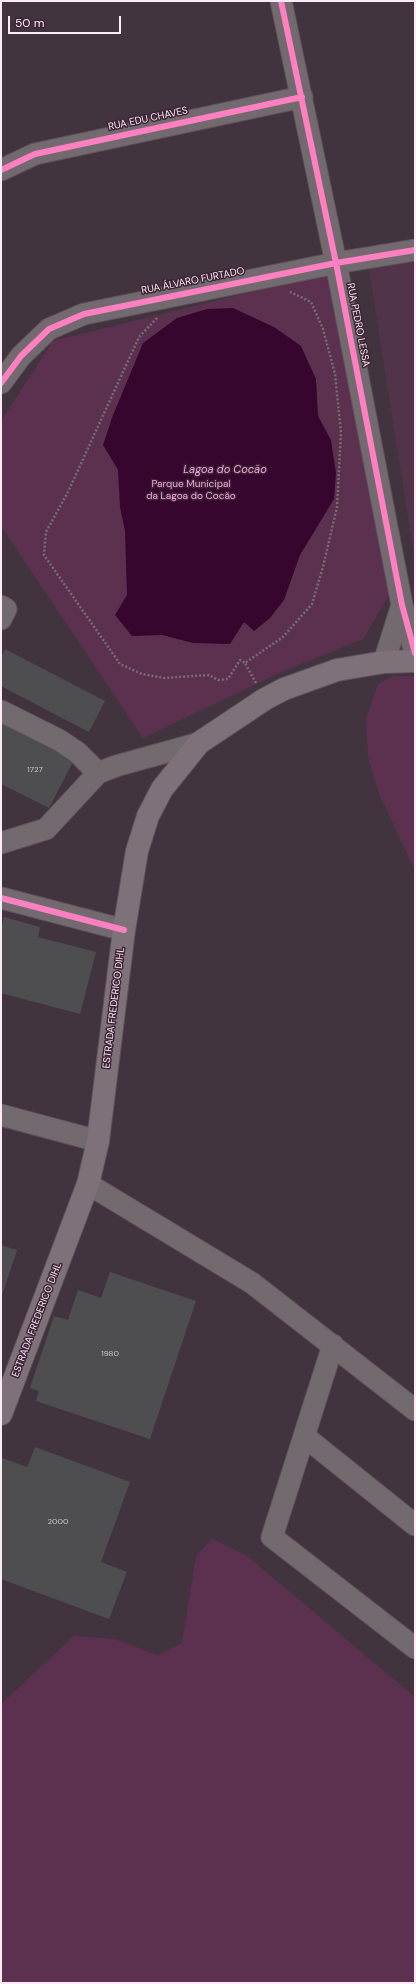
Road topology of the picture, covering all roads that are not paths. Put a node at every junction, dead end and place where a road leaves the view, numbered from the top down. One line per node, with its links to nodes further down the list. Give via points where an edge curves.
1 (281, 1): 2 (street, RUA PEDRO LESSA)
2 (302, 97): 3 (street, RUA EDU CHAVES, via 35,154); 5 (street, RUA PEDRO LESSA)
3 (1, 170)
4 (415, 250): 5 (street, RUA ÁLVARO FURTADO)
5 (336, 262): 6 (street, RUA ÁLVARO FURTADO, via 84,314 48,329 21,356); 7 (street, RUA PEDRO LESSA)
6 (1, 383)
7 (402, 605): 10 (street, RUA PEDRO LESSA); 12 (street, RUA PEDRO LESSA)
8 (1, 606): 9 (street, via 6,609)
9 (1, 619)
10 (415, 653)
11 (415, 661): 12 (main road, ESTRADA FREDERICO DIHL)
12 (384, 662): 14 (main road, ESTRADA FREDERICO DIHL, via 337,670 284,689)
13 (1, 711): 15 (street, via 65,744)
14 (199, 743): 15 (street); 18 (main road, ESTRADA FREDERICO DIHL, via 162,789 148,816 137,851)
15 (98, 773): 16 (street, via 46,829)
16 (1, 843)
17 (1, 898): 18 (street)
18 (124, 930): 20 (main road, ESTRADA FREDERICO DIHL)
19 (1, 1115): 20 (street)
20 (98, 1141): 21 (main road, ESTRADA FREDERICO DIHL)
21 (88, 1184): 22 (street, via 252,1283); 24 (main road, ESTRADA FREDERICO DIHL)
22 (333, 1345): 23 (street); 25 (street)
23 (415, 1410)
24 (1, 1414)
25 (304, 1436): 26 (street); 27 (street, via 272,1537)
26 (415, 1525)
27 (415, 1648)

